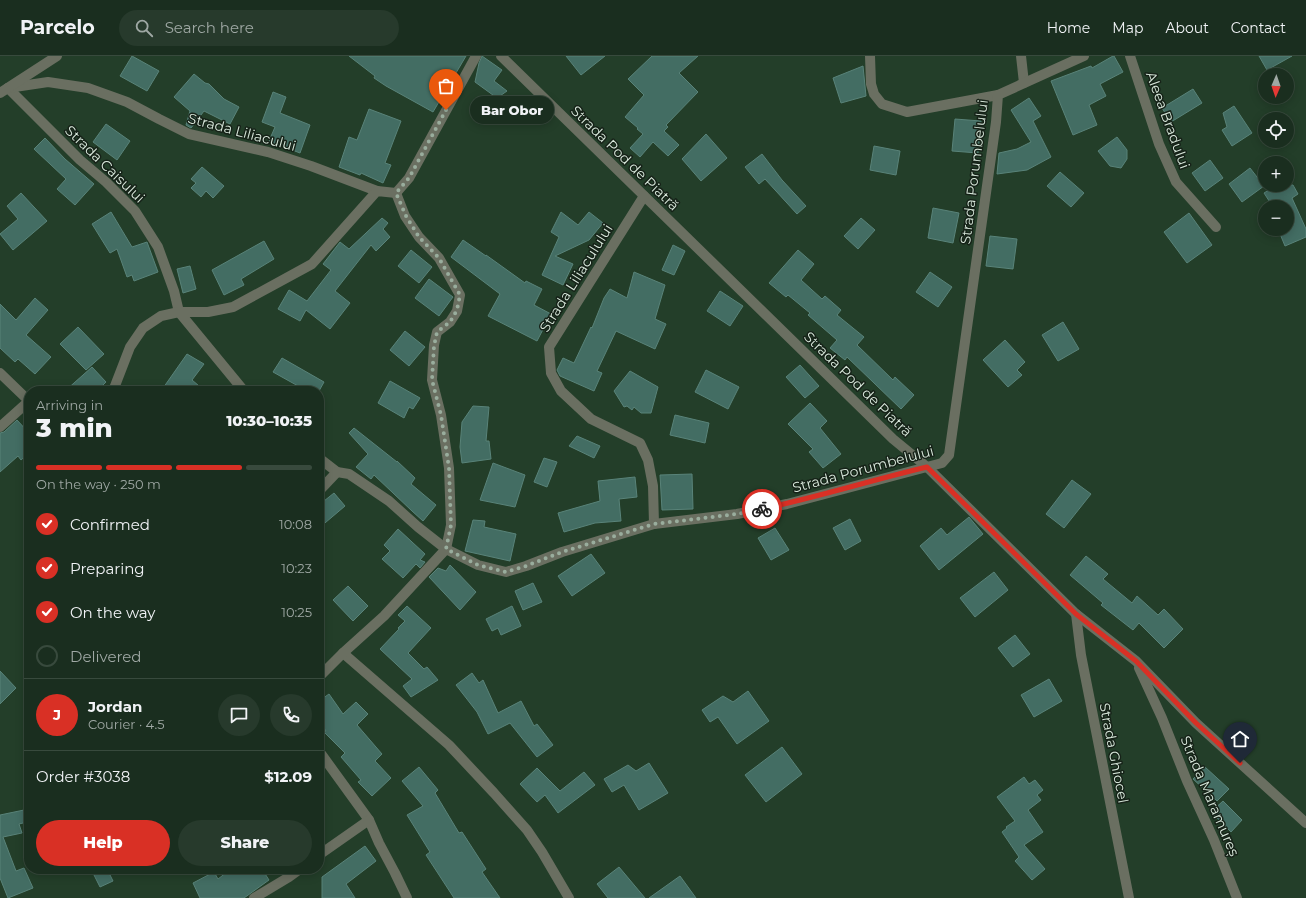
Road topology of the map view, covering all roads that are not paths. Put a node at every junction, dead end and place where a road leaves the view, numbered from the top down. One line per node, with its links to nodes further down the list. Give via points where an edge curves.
1 (57, 56): 9 (street)
2 (476, 56): 12 (street, via 409,178)
3 (501, 56): 13 (street, Strada Pod de Piatră)
4 (870, 56): 10 (street, via 874,94 882,104 907,112)
5 (1021, 56): 8 (street)
6 (1084, 56): 8 (street, Strada Porumbelului)
7 (1130, 56): 14 (street, Aleea Bradului, via 1158,144 1176,182)
8 (1024, 83): 10 (street, Strada Porumbelului)
9 (4, 90): 11 (street, Strada Liliacului, via 48,82 88,88 127,102 189,134 268,152); 15 (street, Strada Caisului, via 136,212 158,247)
10 (998, 95): 23 (street, Strada Porumbelului, via 949,455 942,463)
11 (377, 191): 12 (street, Strada Liliacului); 15 (street, via 312,264 233,307 208,312)
12 (396, 193): 27 (street, via 419,237 439,258 460,295 457,310 450,322 437,332 432,380 441,415 449,468 451,525)
13 (644, 196): 23 (street, Strada Pod de Piatră, via 893,439); 26 (street, Strada Liliaculului, via 549,347 551,373 562,392 591,419 640,443 648,460 653,486)
14 (1216, 227)
15 (179, 312): 17 (street, via 161,316 144,328 130,348); 18 (street, Strada Caisului)
16 (0, 373): 19 (street)
17 (116, 386)
18 (240, 386)
19 (24, 396)
20 (24, 405): 21 (street)
21 (0, 427)
22 (324, 462): 24 (street)
23 (927, 467): 26 (street, Strada Porumbelului, via 787,504 737,514); 28 (street, Strada Pod de Piatră)
24 (337, 472): 25 (street); 27 (street, via 349,474 389,501)
25 (324, 486)
26 (654, 524): 27 (street, Strada Porumbelului, via 506,572 478,565)
27 (446, 549): 29 (street, via 384,616)
28 (1076, 614): 30 (street, Strada Pod de Piatră); 40 (street, Strada Ghiocel, via 1080,655)
29 (343, 653): 31 (street); 39 (street, via 449,745 494,793 527,830)
30 (1136, 661): 34 (street, Strada Pod de Piatră, via 1196,723); 41 (street, Strada Maramureș)
31 (324, 672)
32 (324, 758): 33 (street)
33 (369, 820): 35 (street); 38 (street)
34 (1306, 823)
35 (324, 852)
36 (293, 874): 37 (street)
37 (254, 898)
38 (407, 898)
39 (569, 898)
40 (1129, 898)
41 (1237, 898)

